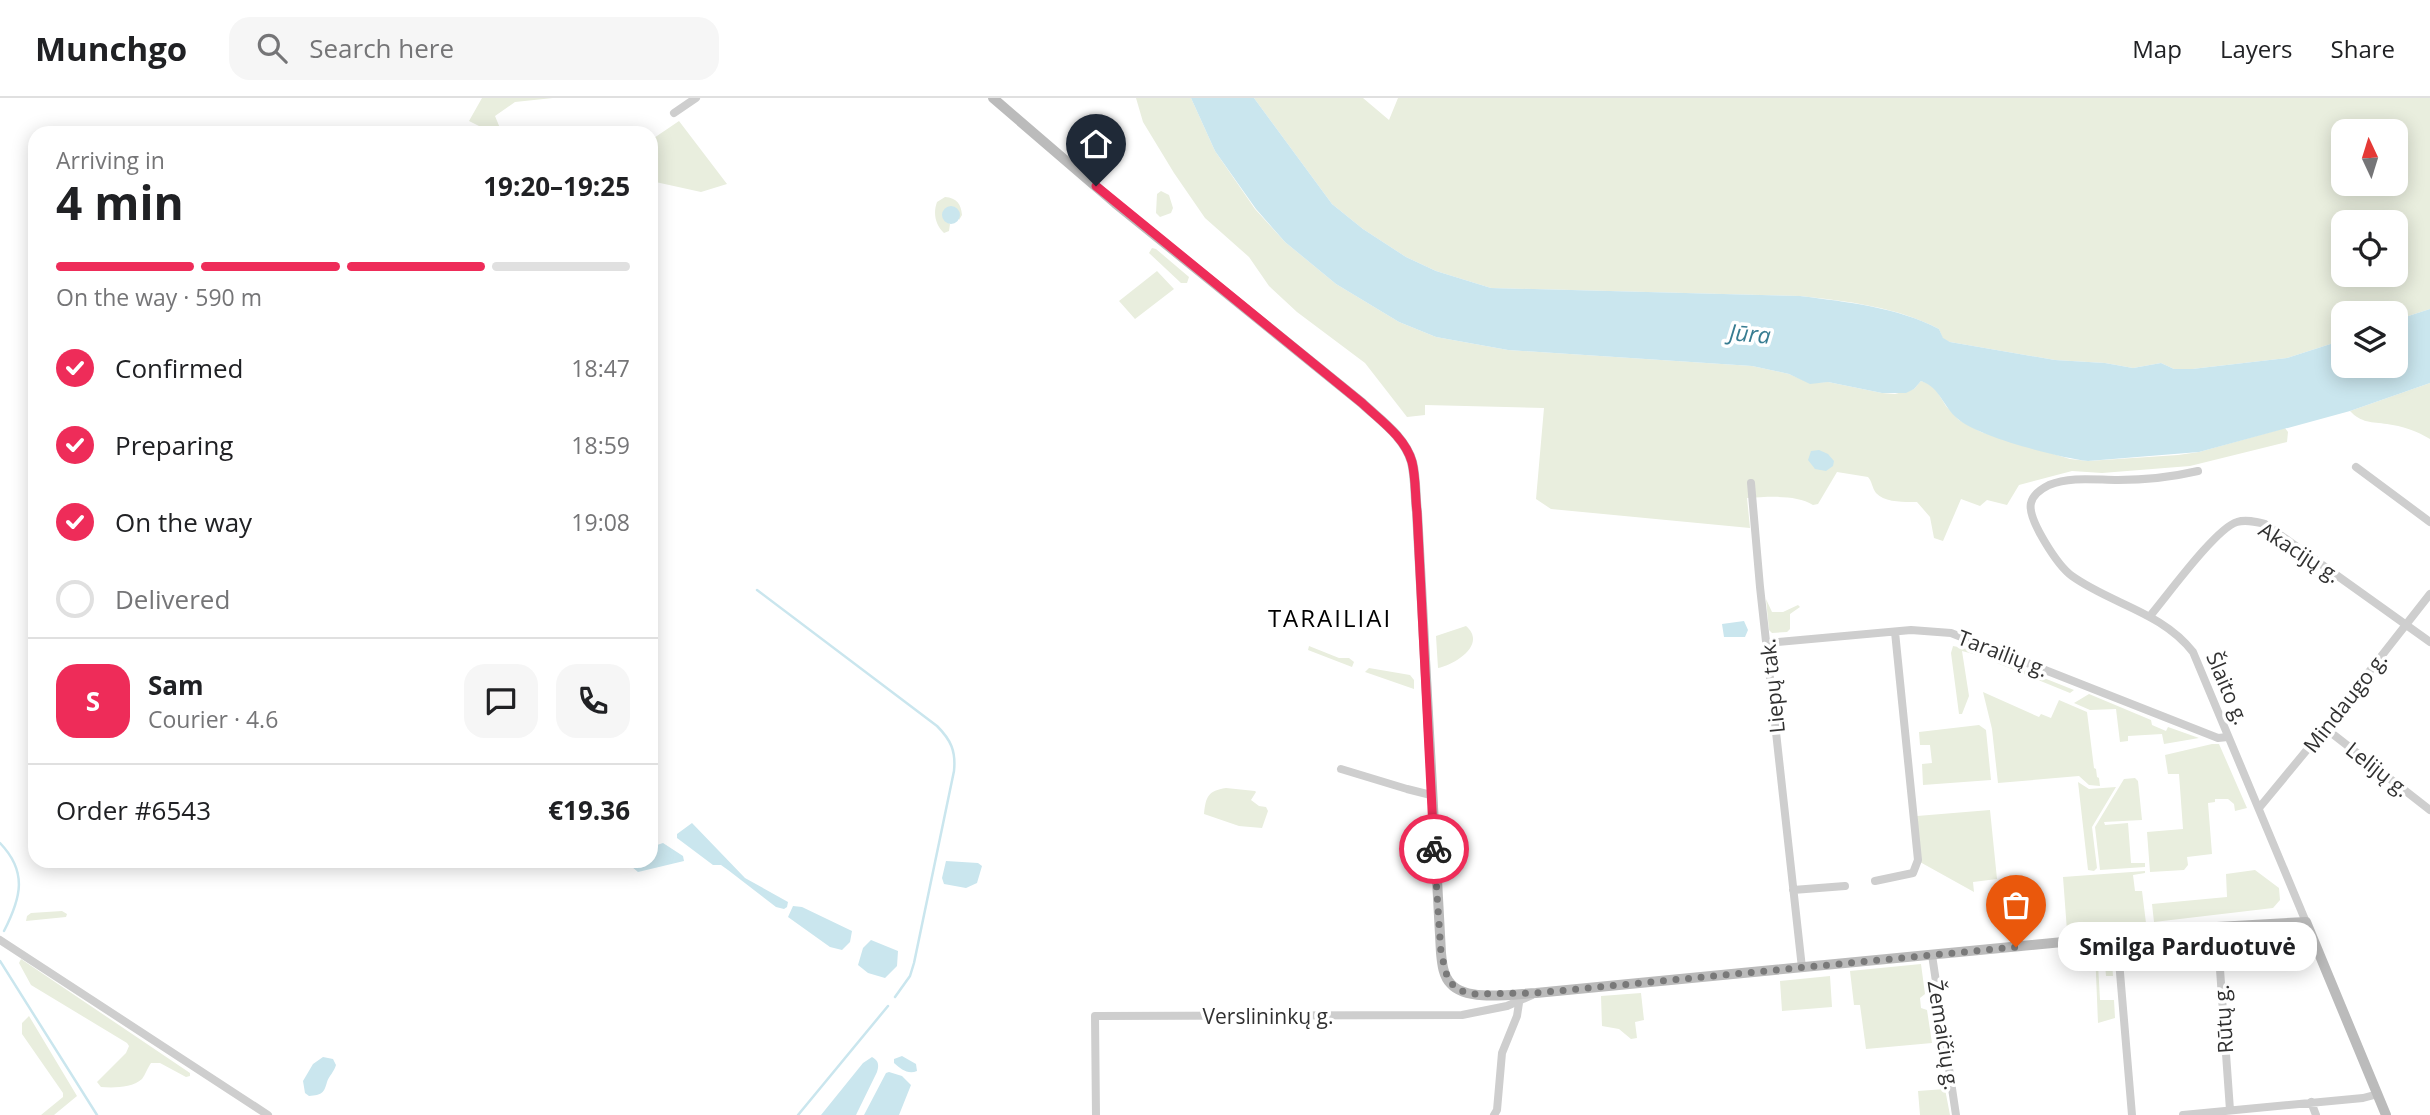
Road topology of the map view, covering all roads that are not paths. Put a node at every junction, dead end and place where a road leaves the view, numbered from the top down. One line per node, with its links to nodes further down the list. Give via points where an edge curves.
1 (696, 98): 3 (street)
2 (993, 98): 17 (main road, via 1362,403 1395,433 1409,455 1417,512)
3 (674, 113)
4 (2356, 467): 7 (street)
5 (2198, 471): 9 (street, Šlaito g., via 2149,479 2071,480 2048,486 2032,499 2030,507 2039,530 2069,574)
6 (1751, 483): 13 (street, Liepų tak.)
7 (2430, 522)
8 (2430, 594): 10 (street, Mindaugo g.)
9 (2150, 616): 10 (street, Akacijų g., via 2217,537 2229,526 2246,521 2265,524); 15 (street, Šlaito g., via 2178,634 2193,652)
10 (2405, 625): 12 (street, Akacijų g.); 14 (street, Mindaugo g.)
11 (1895, 632): 13 (street, Tarailių g.); 15 (street, Tarailių g., via 1935,631 1966,637 2218,738); 20 (street, via 1918,860 1913,873)
12 (2430, 642)
13 (1767, 643): 22 (street, Liepų tak.)
14 (2325, 728): 18 (street, Mindaugo g.); 19 (street, Lelijų g.)
15 (2228, 737): 18 (street, Šlaito g.)
16 (1341, 769): 17 (street)
17 (1431, 795): 29 (main road, via 1444,972 1451,985 1469,994)
18 (2259, 808): 23 (street, Šlaito g.)
19 (2430, 810)
20 (1875, 881)
21 (1845, 886): 22 (street)
22 (1793, 890): 28 (street, Liepų tak.)
23 (2306, 922): 24 (main road); 31 (main road, Šlaito g.)
24 (2217, 928): 25 (main road); 33 (street, Rūtų g.)
25 (2117, 937): 27 (main road); 39 (street)
26 (0, 940): 35 (street)
27 (1932, 955): 28 (main road); 38 (street, Žemaičių g.)
28 (1802, 968): 29 (main road)
29 (1536, 993): 30 (street, Verslininkų g.)
30 (1519, 1003): 36 (street, Verslininkų g., via 1484,1012 1424,1017 1095,1016); 37 (street, via 1503,1053)
31 (2378, 1094): 32 (street); 42 (main road, Šlaito g.)
32 (2311, 1102): 34 (street); 41 (street)
33 (2230, 1110): 34 (street); 40 (street)
34 (2257, 1111)
35 (268, 1115)
36 (1096, 1115)
37 (1494, 1115)
38 (1956, 1115)
39 (2132, 1115)
40 (2183, 1115)
41 (2316, 1115)
42 (2386, 1115)

